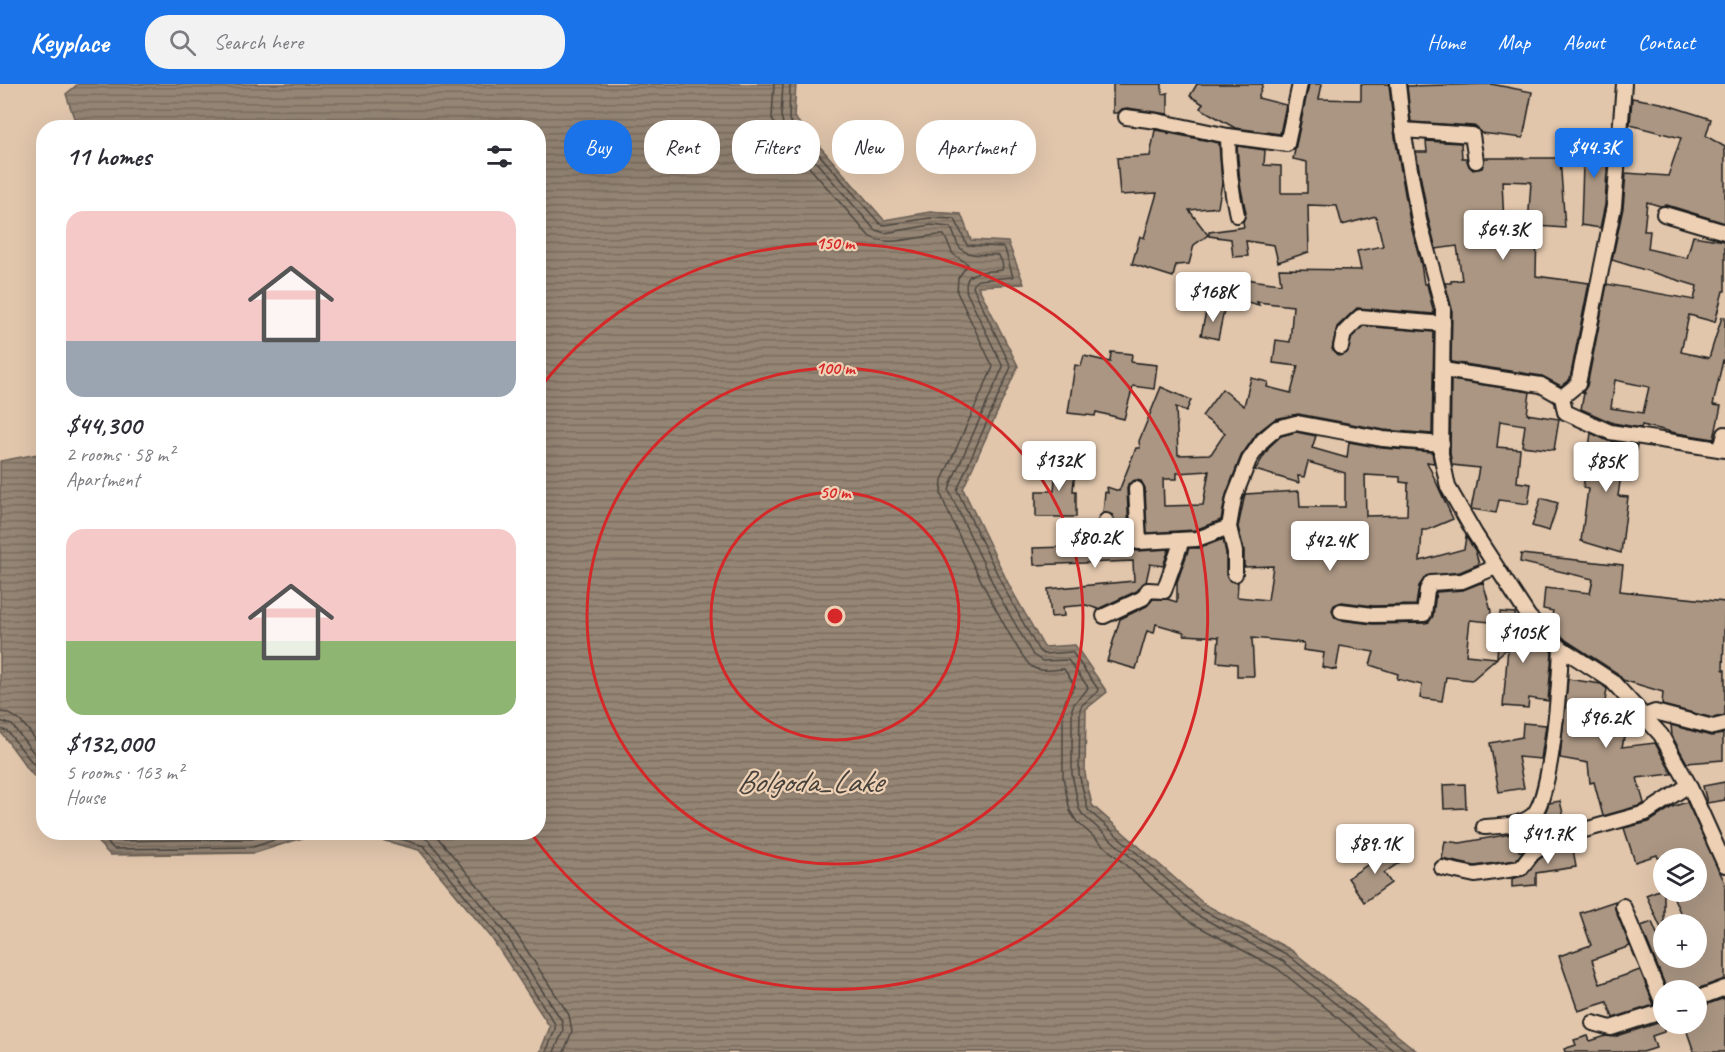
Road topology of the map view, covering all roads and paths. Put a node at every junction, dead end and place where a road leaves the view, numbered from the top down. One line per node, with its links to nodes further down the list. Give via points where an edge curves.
1 (1300, 84): 6 (street, via 1287,144)
2 (1398, 84): 5 (street)
3 (1624, 84): 14 (street, via 1614,206 1578,384)
4 (1126, 117): 6 (street)
5 (1403, 130): 7 (street, via 1472,135); 11 (street, via 1419,220 1443,309)
6 (1228, 136): 9 (street)
7 (1476, 161)
8 (1664, 214): 10 (street)
9 (1237, 215)
10 (1725, 232)
11 (1443, 324): 12 (street, via 1360,317 1344,333); 13 (street)
12 (1341, 346)
13 (1443, 370): 14 (street, via 1541,385); 16 (street)
14 (1562, 397): 17 (street, via 1565,412 1610,432)
15 (1725, 434): 17 (street)
16 (1442, 444): 20 (street, via 1383,439 1296,423 1277,428 1250,460 1234,498); 23 (street, via 1448,487)
17 (1723, 450)
18 (1136, 489): 22 (street)
19 (1106, 522): 22 (street, via 1108,536)
20 (1229, 527): 21 (street, via 1197,539); 24 (street)
21 (1182, 540): 22 (street); 26 (street, via 1164,591 1148,590 1143,598)
22 (1139, 542)
23 (1496, 567): 25 (street, via 1462,580 1431,583 1424,614); 27 (street, via 1530,617)
24 (1235, 574)
25 (1341, 611)
26 (1104, 616)
27 (1561, 648): 28 (street, via 1612,681); 31 (street, via 1555,726 1541,803 1532,815 1514,824)
28 (1644, 716): 29 (street, via 1655,712 1713,727); 30 (street, via 1661,735)
29 (1725, 724)
30 (1689, 786): 32 (street); 33 (street, via 1646,813 1552,839 1521,868 1474,875)
31 (1484, 827)
32 (1725, 865)
33 (1442, 868)
34 (1623, 906): 35 (street)
35 (1653, 980)
36 (1725, 988): 37 (street)
37 (1707, 995)
38 (1653, 1015): 39 (street, via 1611,1028)
39 (1593, 1023)

